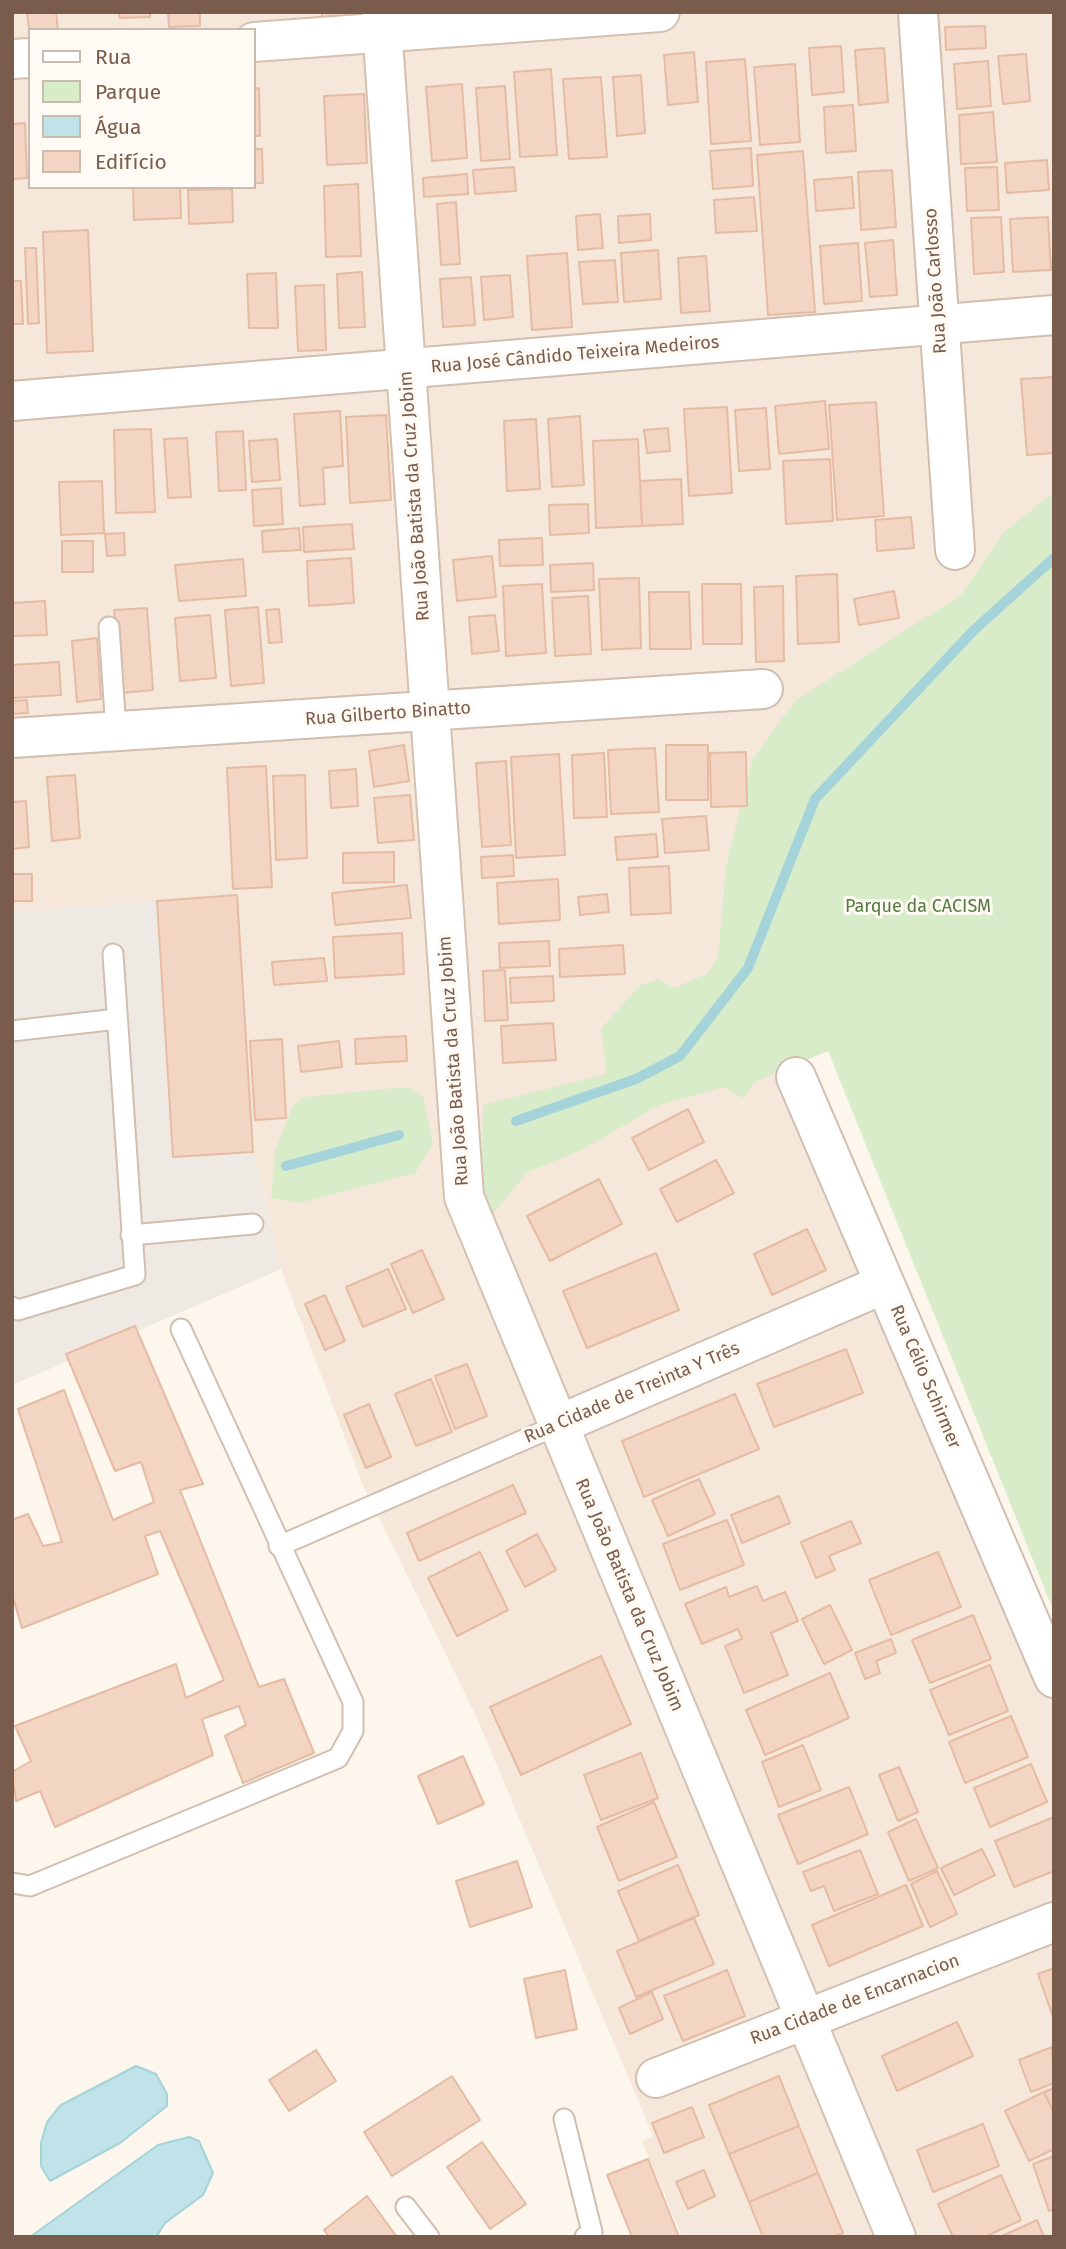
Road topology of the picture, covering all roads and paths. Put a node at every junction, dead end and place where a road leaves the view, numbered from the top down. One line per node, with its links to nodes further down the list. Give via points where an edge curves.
1 (660, 12): 3 (street)
2 (918, 12): 6 (street, Rua João Carlosso)
3 (382, 22): 4 (street); 7 (street, Rua João Batista da Cruz Jobim)
4 (256, 42)
5 (1054, 315): 6 (street, Rua José Cândido Teixeira Medeiros)
6 (939, 325): 7 (street, Rua José Cândido Teixeira Medeiros); 9 (street, Rua João Carlosso)
7 (406, 369): 8 (street, Rua José Cândido Teixeira Medeiros); 12 (street, Rua João Batista da Cruz Jobim)
8 (12, 401)
9 (955, 550)
10 (109, 626): 13 (lane)
11 (763, 690): 12 (street, Rua Gilberto Binatto)
12 (430, 711): 13 (street, Rua Gilberto Binatto); 24 (street, Rua João Batista da Cruz Jobim, via 464,1197)
13 (116, 731): 14 (street, Rua Gilberto Binatto)
14 (12, 738)
15 (113, 954): 16 (lane)
16 (117, 1019): 17 (lane); 20 (lane)
17 (12, 1031)
18 (796, 1077): 21 (street, Rua Célio Schirmer)
19 (253, 1224): 20 (lane)
20 (131, 1235): 22 (lane, via 135,1275 18,1310)
21 (884, 1284): 24 (street, Rua Cidade de Treinta Y Três); 26 (street, Rua Célio Schirmer)
22 (12, 1307)
23 (181, 1329): 25 (lane)
24 (558, 1425): 25 (lane, Rua Cidade de Treinta Y Três); 29 (street, Rua João Batista da Cruz Jobim)
25 (279, 1546): 27 (lane, via 353,1702 352,1731 338,1758 30,1886)
26 (1054, 1678)
27 (12, 1883)
28 (1054, 1922): 29 (street, Rua Cidade de Encarnacion)
29 (806, 2019): 30 (street, Rua Cidade de Encarnacion); 35 (street, Rua João Batista da Cruz Jobim)
30 (656, 2078)
31 (564, 2119): 34 (lane, via 592,2232)
32 (406, 2207): 33 (lane)
33 (429, 2237)
34 (585, 2237)
35 (896, 2237)

